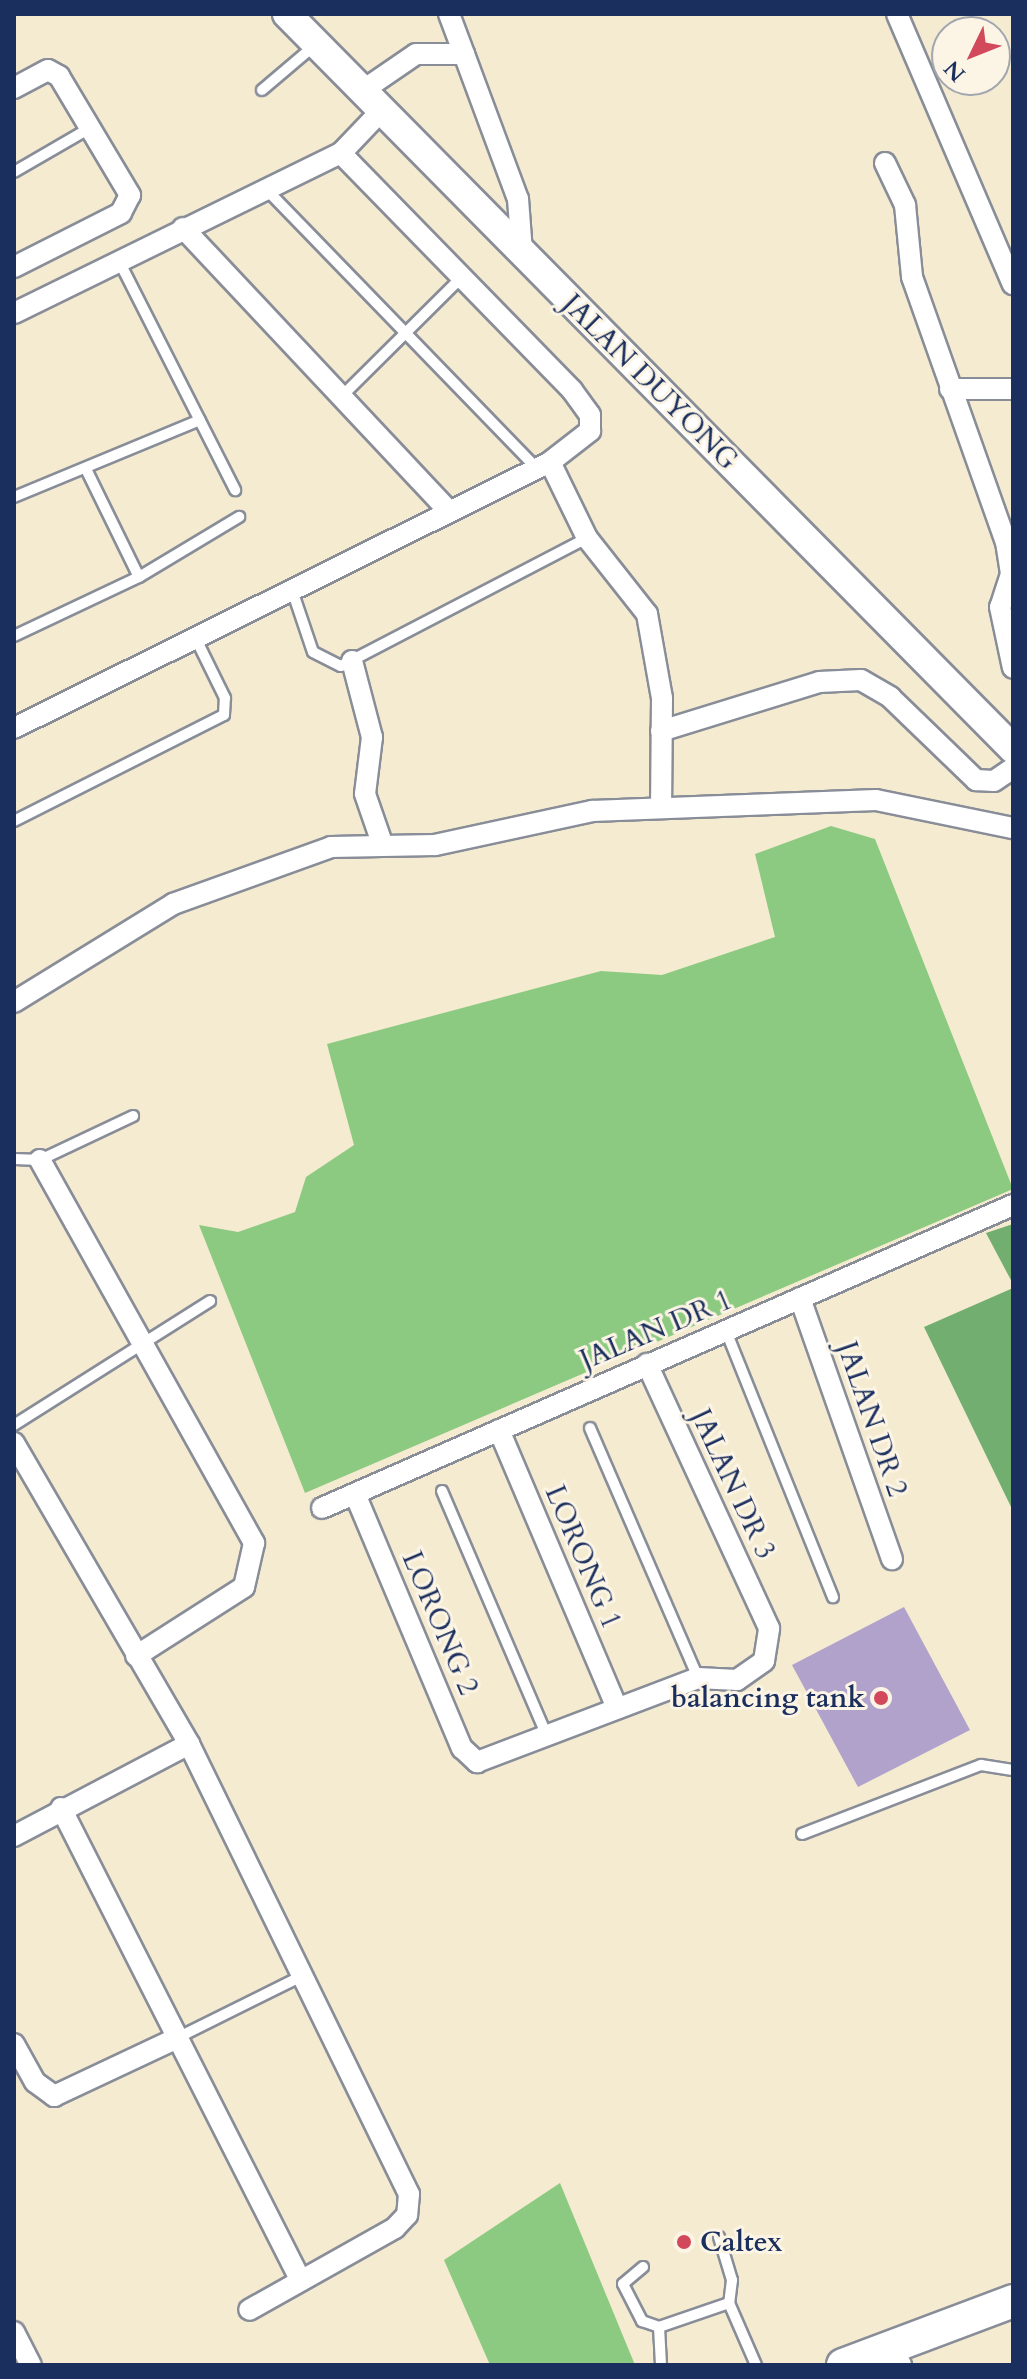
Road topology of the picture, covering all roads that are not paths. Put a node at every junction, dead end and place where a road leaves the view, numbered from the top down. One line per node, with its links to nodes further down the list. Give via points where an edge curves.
1 (287, 14): 4 (main road, JALAN DUYONG)
2 (449, 14): 5 (street)
3 (897, 14): 19 (street)
4 (316, 44): 7 (lane); 8 (main road, JALAN DUYONG)
5 (464, 54): 8 (street, via 416,54); 15 (street, via 518,199)
6 (14, 88): 9 (street, via 54,71)
7 (262, 90)
8 (372, 100): 10 (street); 15 (main road, JALAN DUYONG)
9 (90, 128): 12 (lane); 17 (street, via 128,187 126,209)
10 (341, 153): 13 (street); 18 (street)
11 (885, 163): 22 (street, via 905,205 905,251)
12 (14, 172)
13 (266, 189): 14 (street); 21 (lane)
14 (183, 228): 16 (street); 24 (street)
15 (522, 252): 41 (main road, JALAN DUYONG)
16 (118, 259): 20 (street); 25 (lane)
17 (14, 267)
18 (462, 277): 21 (lane); 26 (street, via 590,415 582,443)
19 (1013, 284)
20 (14, 313)
21 (404, 335): 24 (lane); 26 (lane)
22 (950, 389): 23 (street); 38 (street, via 1006,542 1011,574 1000,607)
23 (1013, 389)
24 (340, 398): 30 (street)
25 (200, 420): 27 (lane); 28 (lane)
26 (544, 466): 30 (street); 32 (street)
27 (86, 469): 29 (lane); 33 (lane)
28 (235, 490)
29 (14, 497)
30 (449, 511): 34 (street)
31 (239, 517): 33 (lane)
32 (587, 538): 37 (lane); 40 (street, via 647,614 659,650)
33 (139, 577): 35 (lane)
34 (292, 590): 36 (street); 37 (lane, via 322,662)
35 (14, 636)
36 (196, 639): 39 (street); 44 (lane, via 225,698 216,723)
37 (352, 661): 46 (street, via 372,737 365,794)
38 (1013, 668)
39 (14, 728)
40 (661, 731): 42 (street, via 819,682 861,680 890,697 976,780 994,781); 43 (street)
41 (1013, 749)
42 (1013, 768)
43 (661, 806): 45 (street, via 876,800); 46 (street, via 592,811 435,845)
44 (14, 821)
45 (1013, 828)
46 (382, 843): 47 (street, via 293,858 173,904)
47 (14, 1002)
48 (133, 1116): 50 (lane)
49 (14, 1159): 50 (lane)
50 (40, 1160): 55 (street)
51 (1013, 1205): 52 (street, JALAN DR 1)
52 (800, 1298): 54 (street, JALAN DR 1); 64 (street, JALAN DR 2)
53 (210, 1301): 55 (lane)
54 (726, 1331): 56 (street, JALAN DR 1); 65 (lane)
55 (146, 1341): 57 (lane); 66 (street, via 256,1557 244,1587)
56 (647, 1364): 59 (street, JALAN DR 1); 67 (street, JALAN DR 3, via 769,1628 772,1647 754,1671 723,1685)
57 (14, 1425)
58 (590, 1428): 67 (lane)
59 (499, 1430): 62 (street, JALAN DR 1); 68 (street, LORONG 1)
60 (14, 1443): 66 (street)
61 (442, 1491): 69 (lane)
62 (355, 1494): 63 (street, JALAN DR 1); 69 (street, LORONG 2, via 462,1748 485,1763)
63 (322, 1508)
64 (892, 1559)
65 (833, 1597)
66 (136, 1656): 70 (street)
67 (698, 1678): 68 (street)
68 (616, 1706): 69 (street)
69 (547, 1736)
70 (189, 1744): 72 (street); 75 (street)
71 (1013, 1770): 73 (lane, via 981,1765)
72 (61, 1808): 74 (street); 76 (street)
73 (802, 1834)
74 (14, 1836)
75 (302, 1976): 76 (lane); 80 (street, via 409,2194 407,2215 395,2228)
76 (177, 2038): 77 (street, via 54,2096 35,2082); 80 (street)
77 (14, 2045)
78 (719, 2237): 82 (lane, via 732,2280)
79 (643, 2267): 84 (lane, via 623,2284 642,2321)
80 (301, 2281): 83 (street)
81 (1013, 2301): 86 (main road)
82 (729, 2303): 84 (lane); 90 (lane)
83 (249, 2310)
84 (659, 2327): 89 (lane)
85 (14, 2332): 88 (street)
86 (896, 2356): 87 (main road)
87 (851, 2363)
88 (31, 2365)
89 (661, 2365)
90 (756, 2365)

